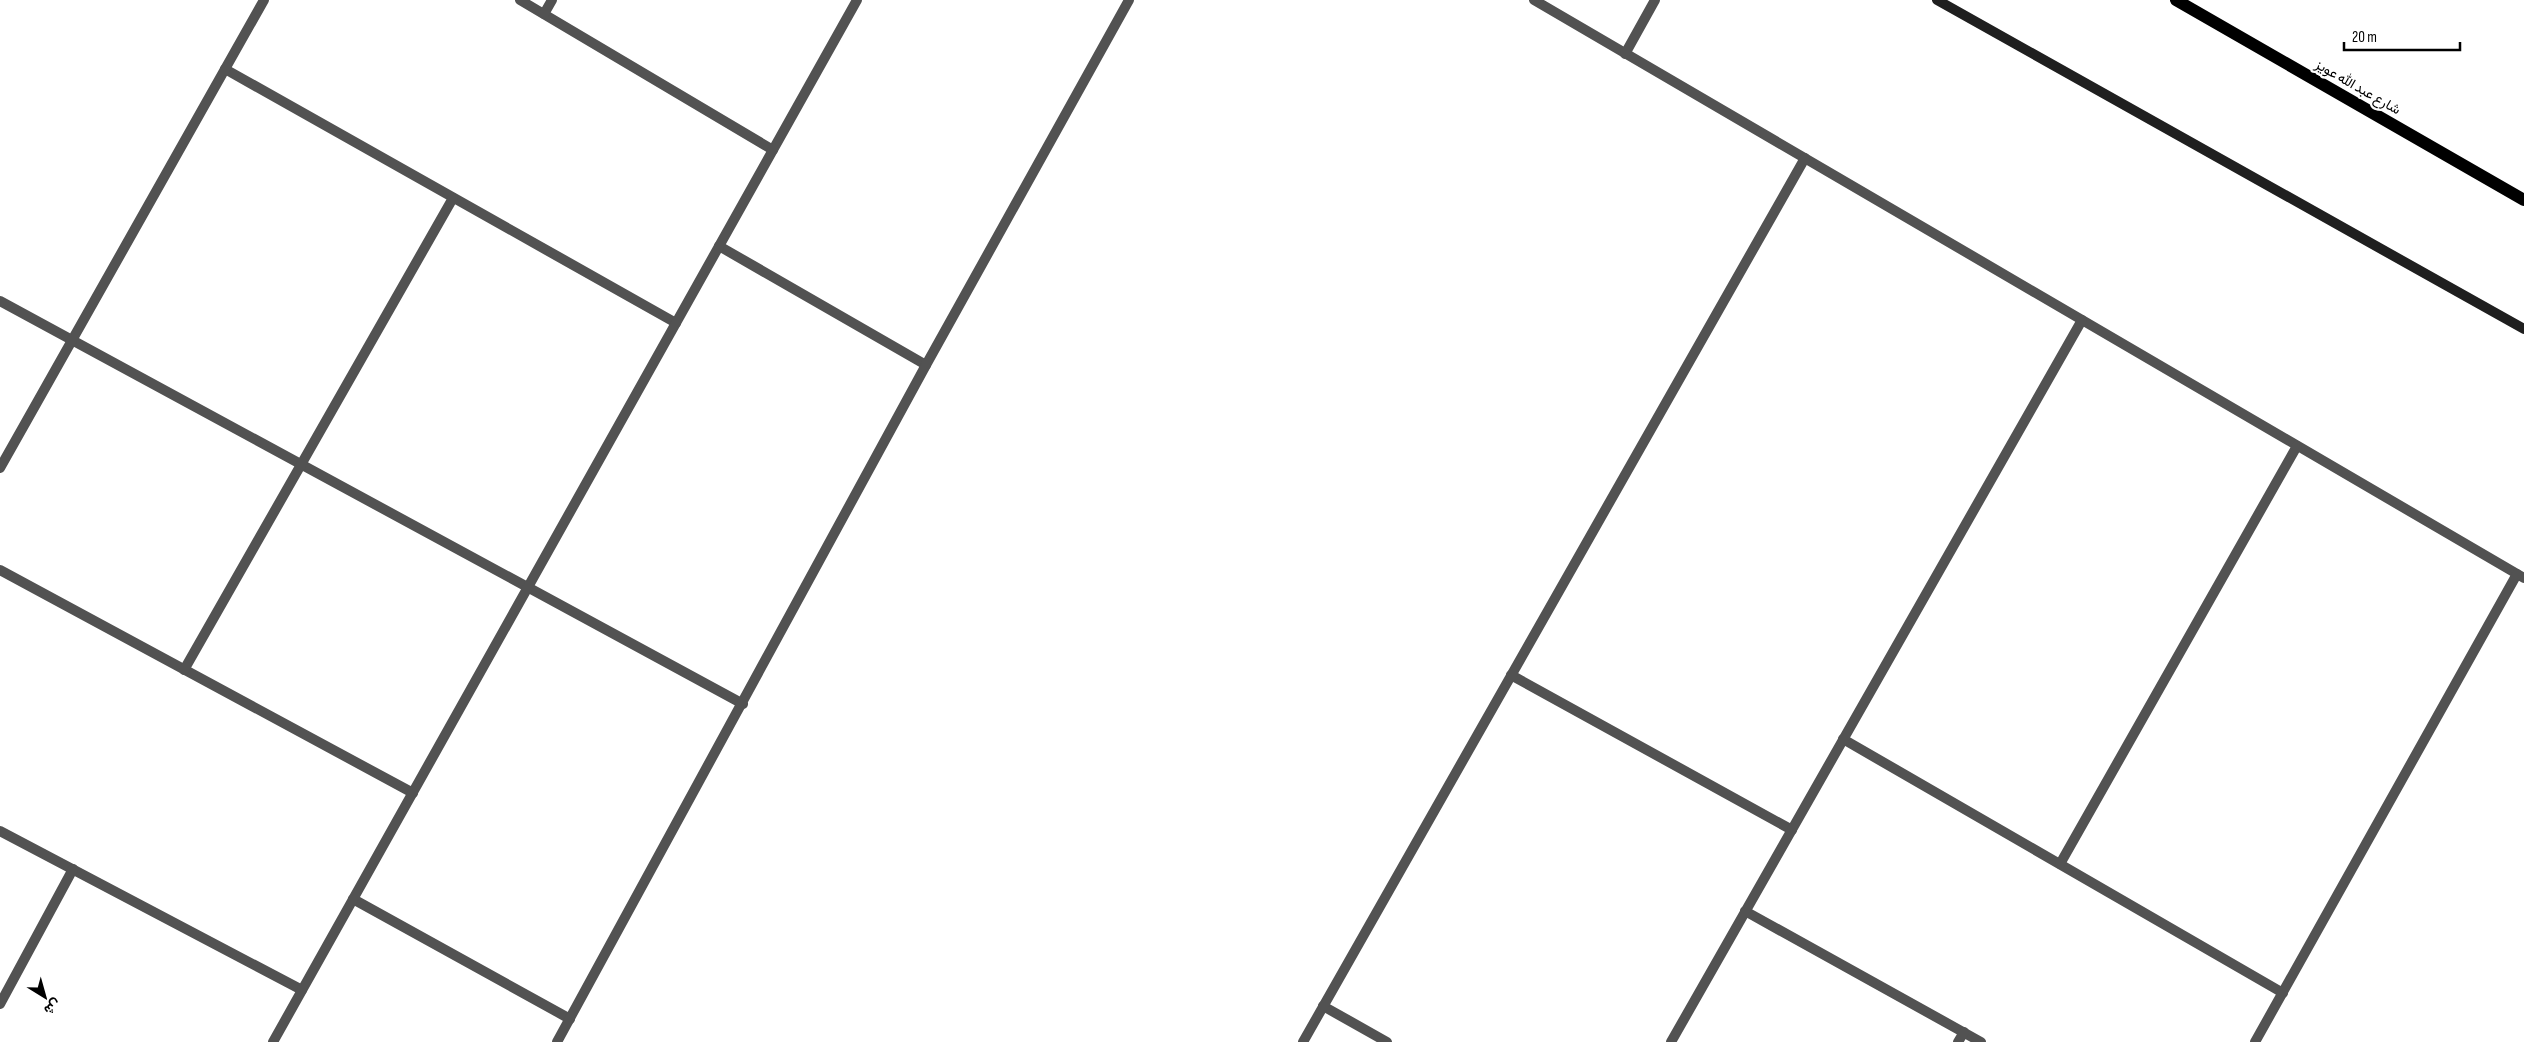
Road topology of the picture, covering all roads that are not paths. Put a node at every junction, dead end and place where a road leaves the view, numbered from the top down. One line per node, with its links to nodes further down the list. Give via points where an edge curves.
1 (264, 0): 12 (street)
2 (520, 0): 10 (street)
3 (552, 0): 10 (street)
4 (857, 0): 13 (street)
5 (1129, 0): 23 (street)
6 (1534, 0): 11 (street)
7 (1655, 0): 11 (street)
8 (1938, 0): 21 (main road)
9 (2176, 0): 16 (main road, شارع عبد الله عويز)
10 (544, 14): 13 (street)
11 (1625, 54): 14 (street)
12 (225, 70): 15 (street); 22 (street)
13 (773, 150): 17 (street)
14 (1804, 158): 19 (street); 31 (street)
15 (453, 198): 20 (street); 25 (street)
16 (2524, 200)
17 (719, 246): 20 (street); 23 (street)
18 (0, 301): 22 (street)
19 (2082, 320): 24 (street); 33 (street)
20 (676, 323): 29 (street)
21 (2524, 329)
22 (72, 340): 25 (street); 26 (street)
23 (926, 365): 32 (street)
24 (2298, 446): 28 (street); 37 (street)
25 (301, 464): 29 (street); 30 (street)
26 (0, 468)
27 (0, 570): 30 (street)
28 (2520, 576): 42 (street)
29 (528, 587): 32 (street); 34 (street)
30 (184, 670): 34 (street)
31 (1511, 675): 35 (street); 44 (street)
32 (743, 704): 45 (street)
33 (1843, 739): 35 (street); 37 (street)
34 (413, 793): 39 (street)
35 (1792, 830): 40 (street)
36 (0, 831): 38 (street)
37 (2060, 864): 42 (street)
38 (73, 869): 41 (street); 43 (street)
39 (353, 899): 41 (street); 45 (street)
40 (1745, 911): 46 (street); 51 (street)
41 (302, 990): 47 (street)
42 (2283, 993): 54 (street)
43 (0, 1004)
44 (1323, 1006): 49 (street); 50 (street)
45 (570, 1019): 48 (street)
46 (1964, 1032): 52 (street); 53 (street)
47 (273, 1042)
48 (557, 1042)
49 (1303, 1042)
50 (1387, 1042)
51 (1671, 1042)
52 (1958, 1042)
53 (1981, 1042)
54 (2255, 1042)

